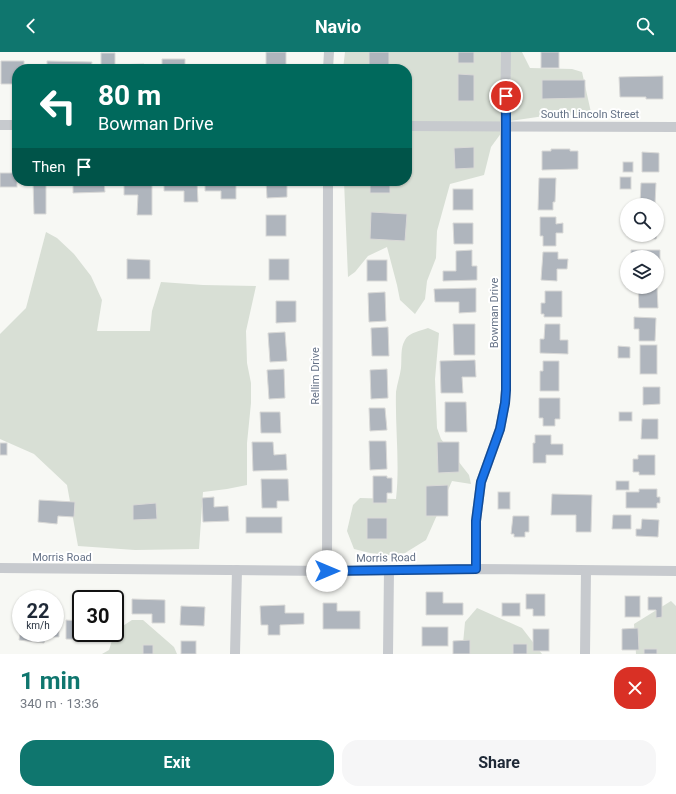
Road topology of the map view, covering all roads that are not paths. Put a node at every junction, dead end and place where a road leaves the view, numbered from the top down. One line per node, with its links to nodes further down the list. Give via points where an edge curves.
1 (329, 52): 3 (street)
2 (506, 52): 7 (street, Bowman Drive)
3 (328, 64)
4 (0, 125): 5 (street)
5 (12, 125)
6 (412, 126): 7 (street, South Lincoln Street)
7 (505, 126): 8 (street, South Lincoln Street); 11 (street, Bowman Drive, via 506,390 500,429 481,482 476,521)
8 (676, 127)
9 (328, 186): 15 (street, Rellim Drive)
10 (0, 568): 12 (street, Morris Road)
11 (476, 569): 13 (street, Morris Road); 14 (street, Morris Road)
12 (237, 570): 15 (street, Morris Road); 17 (street)
13 (389, 570): 15 (street, Morris Road); 18 (street)
14 (586, 570): 16 (street, Morris Road); 19 (street)
15 (327, 571)
16 (676, 571)
17 (235, 654)
18 (388, 654)
19 (585, 654)

